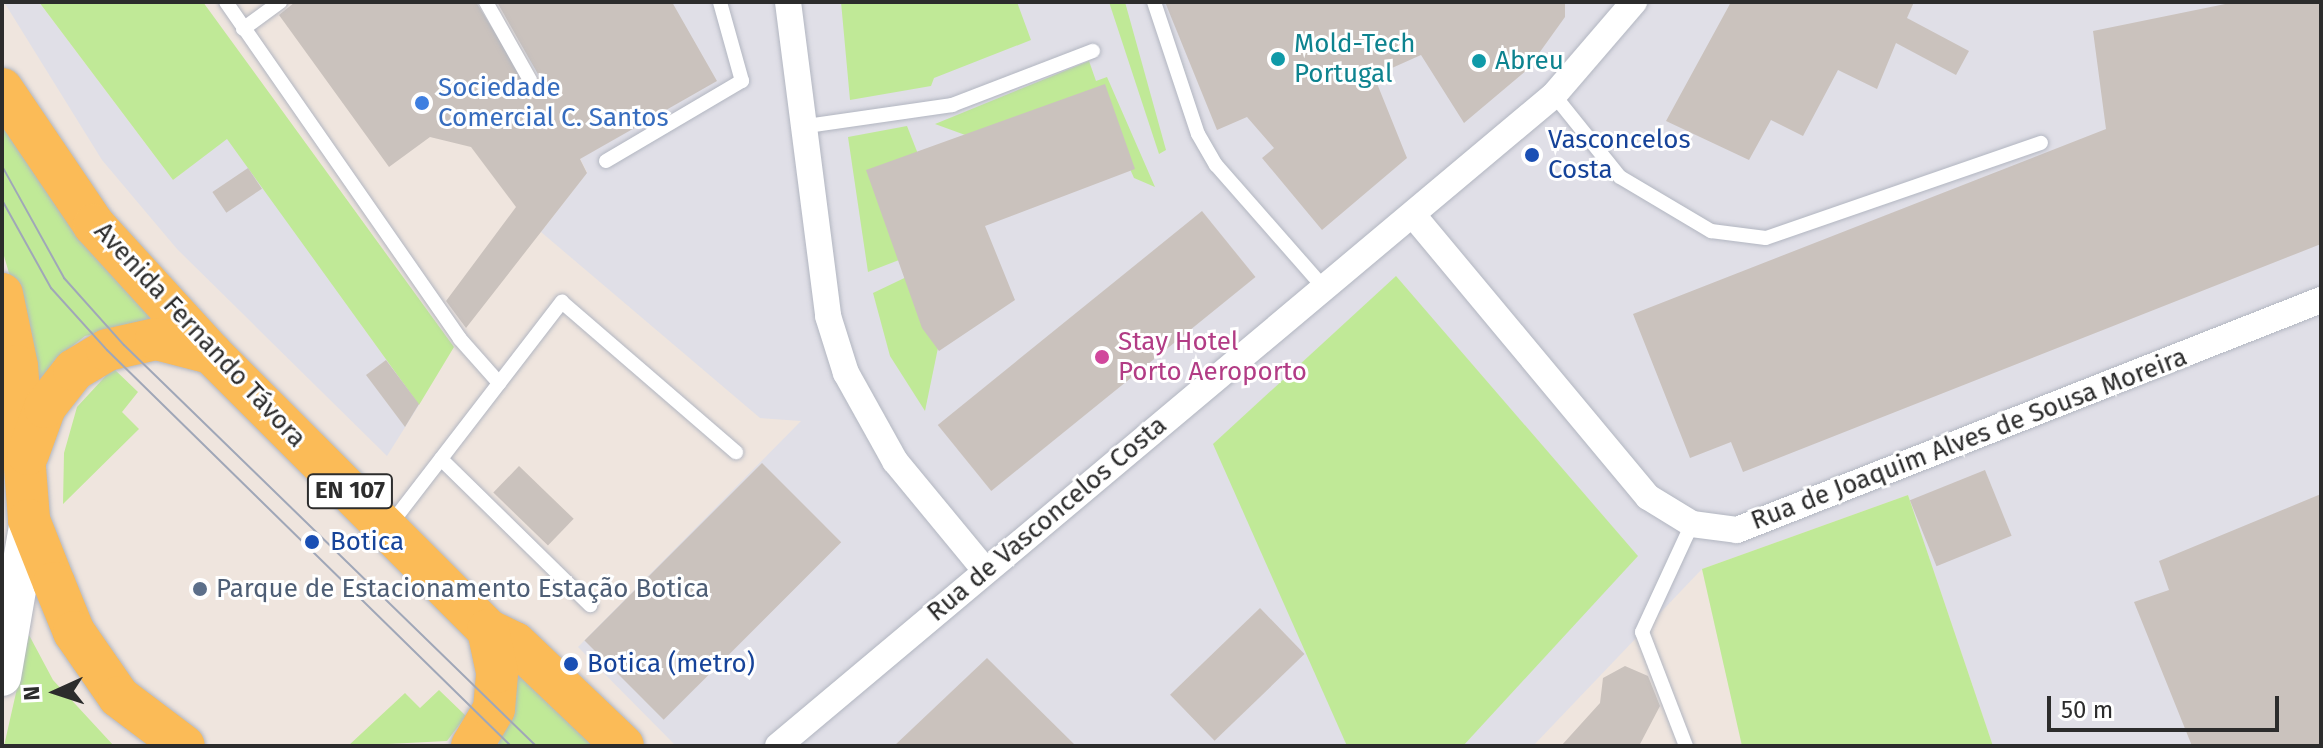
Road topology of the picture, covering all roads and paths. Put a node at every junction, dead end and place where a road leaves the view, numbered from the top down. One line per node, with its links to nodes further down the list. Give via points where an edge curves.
1 (226, 2): 8 (lane)
2 (280, 2): 8 (lane)
3 (486, 2): 10 (lane)
4 (720, 2): 15 (lane, via 742,81)
5 (788, 2): 13 (street)
6 (1154, 2): 17 (lane, via 1198,134 1216,165)
7 (1634, 2): 12 (street, Rua de Vasconcelos Costa)
8 (243, 29): 21 (lane, via 460,339)
9 (1093, 51): 13 (lane, via 952,105)
10 (530, 80)
11 (2, 89): 20 (main road, Avenida Fernando Távora / EN 107, via 94,225)
12 (1554, 95): 14 (lane, via 1620,177 1711,231 1766,238); 16 (street, Rua de Vasconcelos Costa)
13 (799, 127): 28 (street, via 828,316 846,373 895,461)
14 (2041, 143)
15 (606, 161)
16 (1413, 215): 17 (street, Rua de Vasconcelos Costa); 26 (street, Rua de Joaquim Alves de Sousa Moreira, via 1648,497)
17 (1324, 288): 28 (street, Rua de Vasconcelos Costa)
18 (2, 294): 23 (main road)
19 (2321, 300): 26 (street, Rua de Joaquim Alves de Sousa Moreira, via 1737,530)
20 (211, 353): 23 (main road, via 156,339 107,350 74,370 45,407); 27 (main road, Avenida Fernando Távora / EN 107)
21 (499, 383): 22 (lane, via 562,302); 24 (lane)
22 (736, 452)
23 (26, 459): 25 (main road)
24 (441, 459): 27 (lane); 29 (lane)
25 (29, 520): 31 (main road); 32 (main road, via 74,632 119,697)
26 (1692, 524): 36 (lane, via 1642,632)
27 (388, 529): 30 (main road, Avenida Fernando Távora / EN 107)
28 (984, 569): 35 (street, Rua de Vasconcelos Costa)
29 (590, 605)
30 (488, 630): 33 (main road, via 497,672 494,709); 34 (main road, Avenida Fernando Távora / EN 107, via 515,643)
31 (2, 677)
32 (184, 746)
33 (472, 746)
34 (623, 746)
35 (778, 746)
36 (1686, 746)

